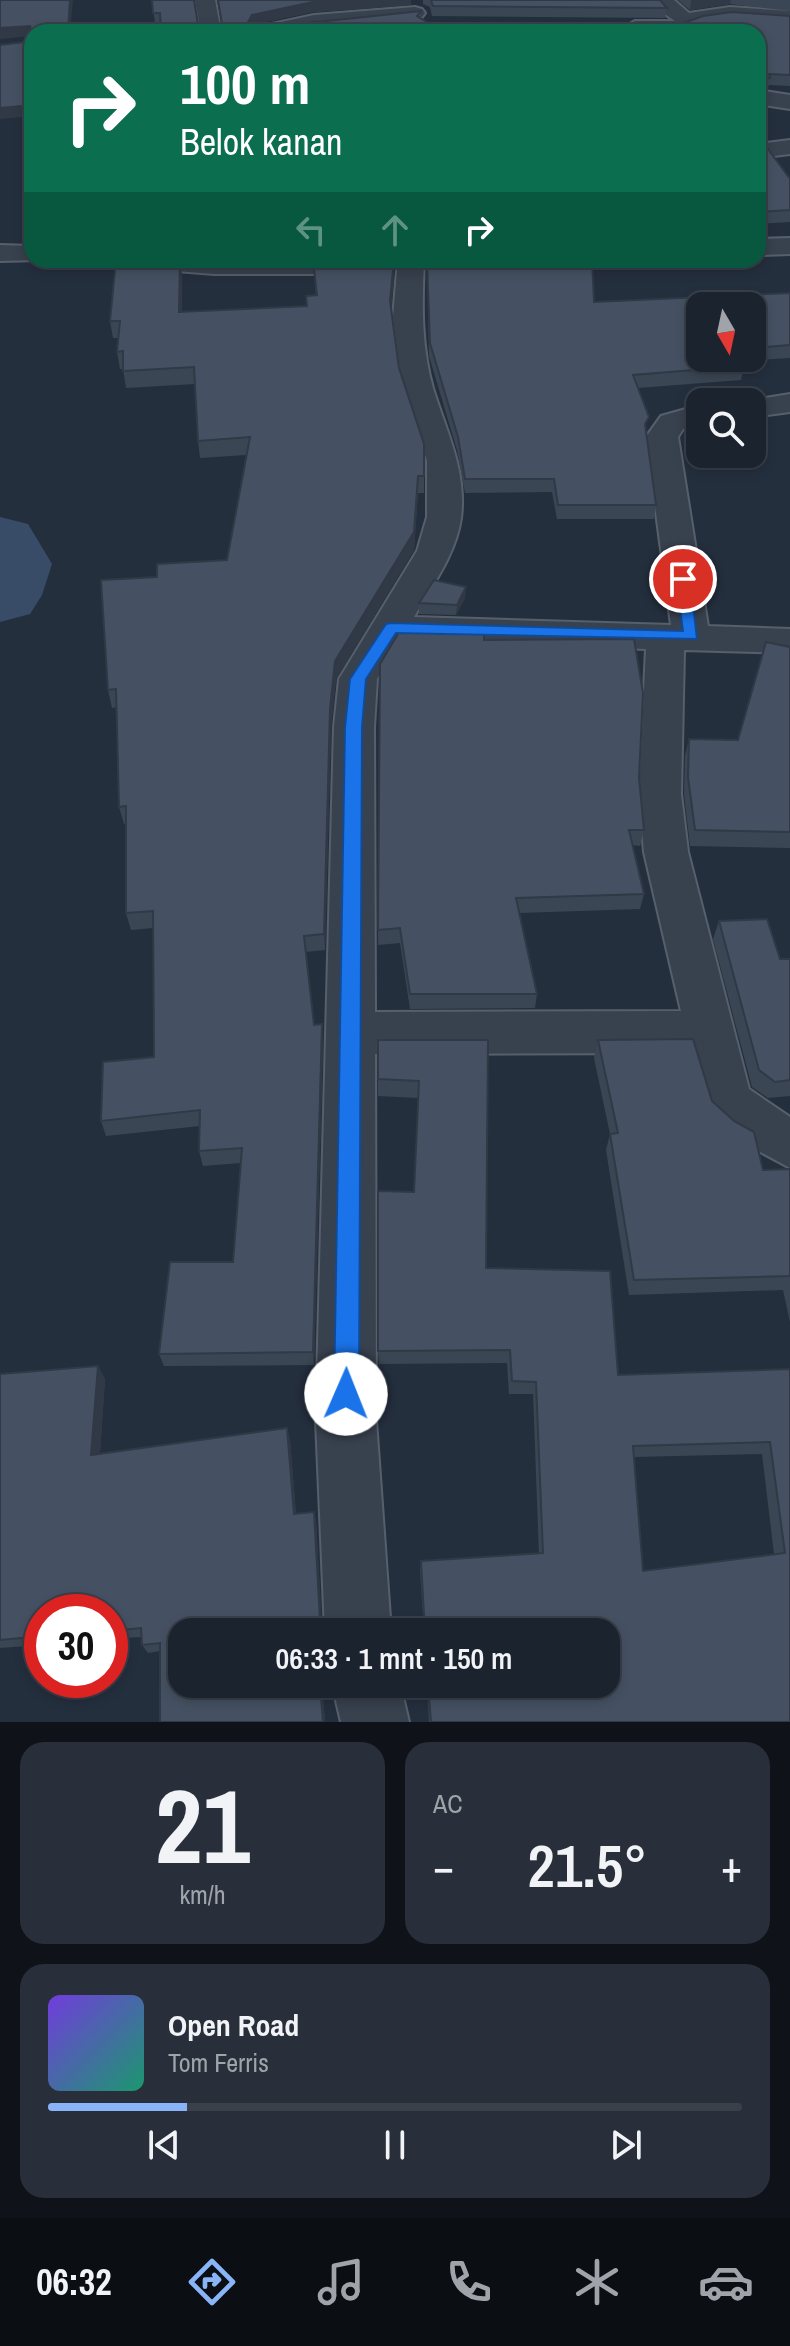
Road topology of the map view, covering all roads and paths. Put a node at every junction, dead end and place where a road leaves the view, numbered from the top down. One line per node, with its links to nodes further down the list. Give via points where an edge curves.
1 (205, 0): 5 (street)
2 (664, 0): 7 (street)
3 (421, 13): 6 (street)
4 (790, 17): 8 (street, via 730,13)
5 (210, 24)
6 (299, 24)
7 (689, 24)
8 (697, 24)
9 (766, 99): 10 (street)
10 (790, 105): 11 (street)
11 (790, 120)
12 (790, 147): 13 (street)
13 (766, 150)
14 (790, 246): 15 (street)
15 (766, 247)
16 (0, 253): 17 (street)
17 (24, 254)
18 (410, 268): 22 (street, via 407,317 417,385 443,461 445,503 435,551)
19 (790, 403): 20 (street)
20 (766, 406)
21 (686, 417): 23 (street, via 675,419 662,437)
22 (391, 628): 23 (street); 26 (street, via 358,679)
23 (678, 636): 24 (street); 25 (street, via 660,794 666,852)
24 (790, 641)
25 (711, 1032): 26 (street); 27 (street, via 727,1101)
26 (349, 1033): 28 (street, via 346,1420)
27 (790, 1144)
28 (357, 1618)
29 (369, 1698): 30 (street)
30 (375, 1722)

